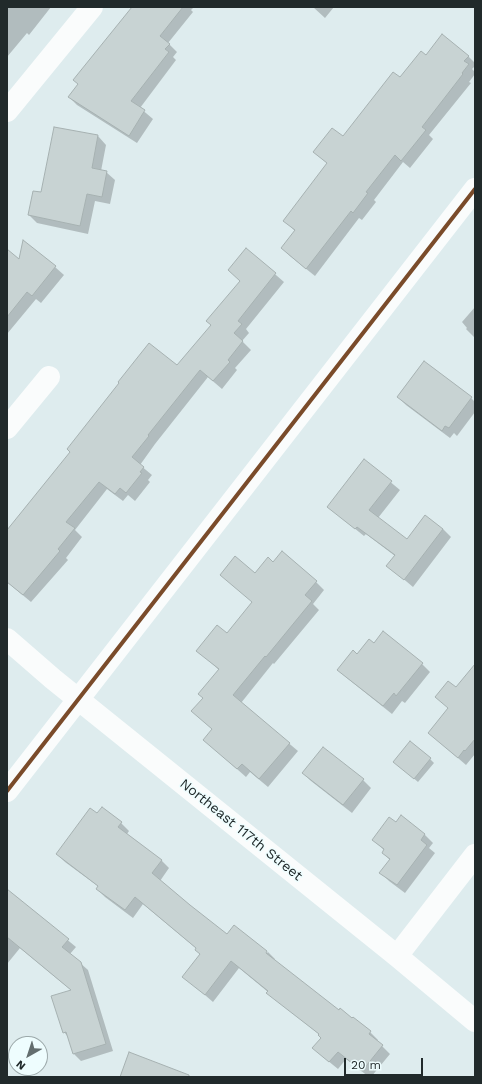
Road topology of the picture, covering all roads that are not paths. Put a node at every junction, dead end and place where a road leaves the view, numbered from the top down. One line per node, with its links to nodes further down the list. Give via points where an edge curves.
1 (92, 7): 2 (street)
2 (7, 111)
3 (475, 189): 7 (street)
4 (49, 377): 5 (street)
5 (7, 428)
6 (7, 639): 7 (street, Northeast 117th Street)
7 (79, 699): 8 (street); 10 (street, Northeast 117th Street)
8 (7, 791)
9 (475, 855): 10 (street)
10 (397, 956): 11 (street, Northeast 117th Street)
11 (475, 1021)

